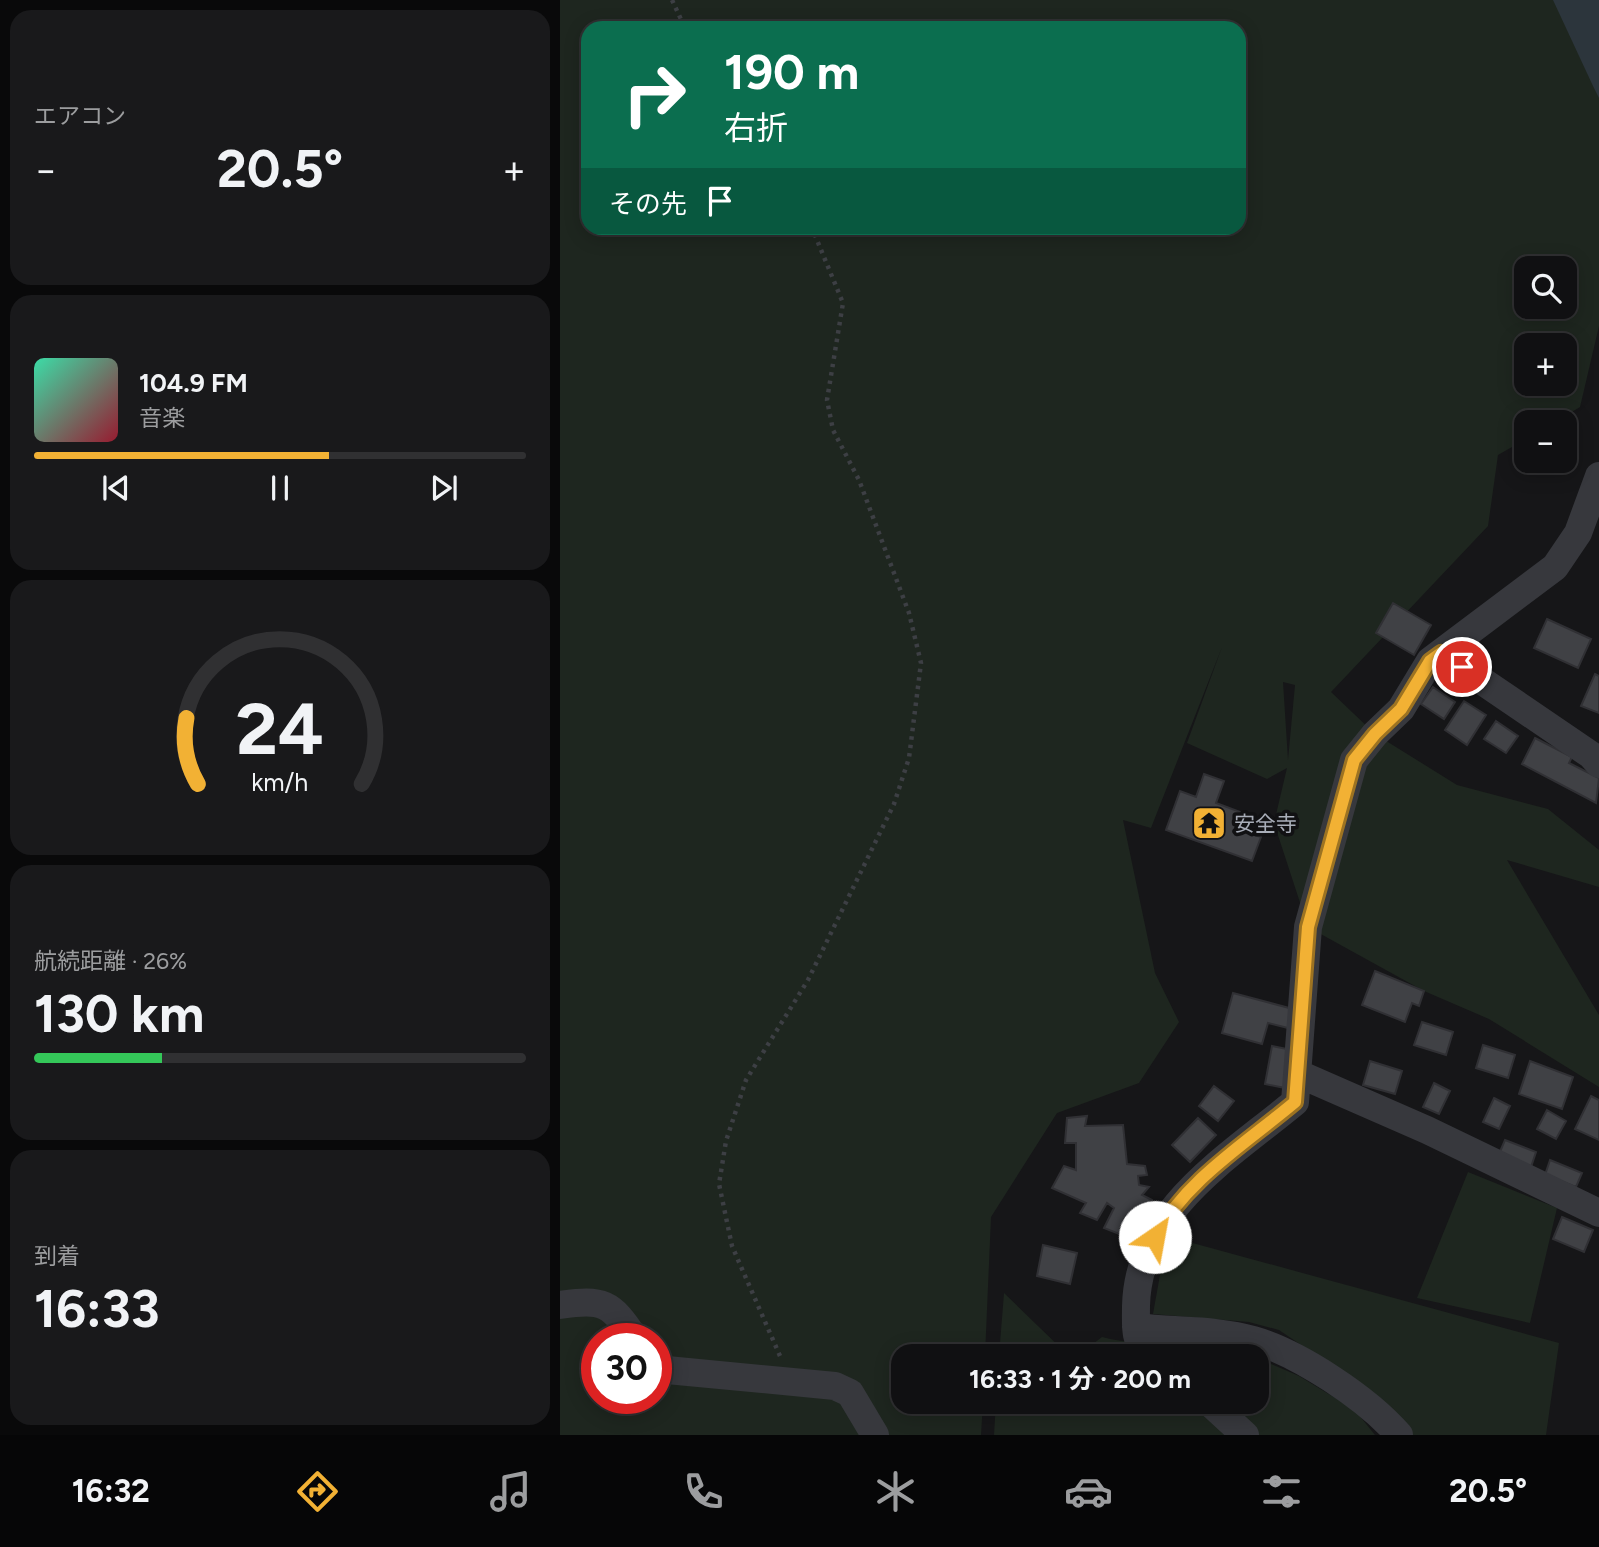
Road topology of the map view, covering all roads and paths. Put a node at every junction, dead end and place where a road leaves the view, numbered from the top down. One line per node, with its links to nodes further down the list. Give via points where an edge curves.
1 (672, 0): 2 (path)
2 (682, 21)
3 (814, 235): 14 (path, via 843,303 827,400 832,430 859,480 905,600 921,663 909,758 894,804 808,981 746,1080 726,1141 719,1184 732,1246)
4 (1599, 476): 5 (street, via 1578,533 1555,567)
5 (1441, 653): 6 (street); 7 (street, via 1430,661 1401,709 1354,760 1308,927)
6 (1599, 764)
7 (1299, 1074): 8 (street); 11 (street, via 1295,1102 1192,1186 1166,1217 1149,1248 1137,1288)
8 (1599, 1213)
9 (560, 1305): 10 (street, via 590,1301 608,1305)
10 (622, 1323)
11 (1136, 1327): 12 (street); 18 (street, via 1251,1339 1271,1347 1352,1395)
12 (1138, 1344)
13 (672, 1370): 14 (street)
14 (791, 1382): 16 (street, via 835,1386 850,1393)
15 (1222, 1414): 17 (street)
16 (876, 1435)
17 (1245, 1435)
18 (1399, 1435)

